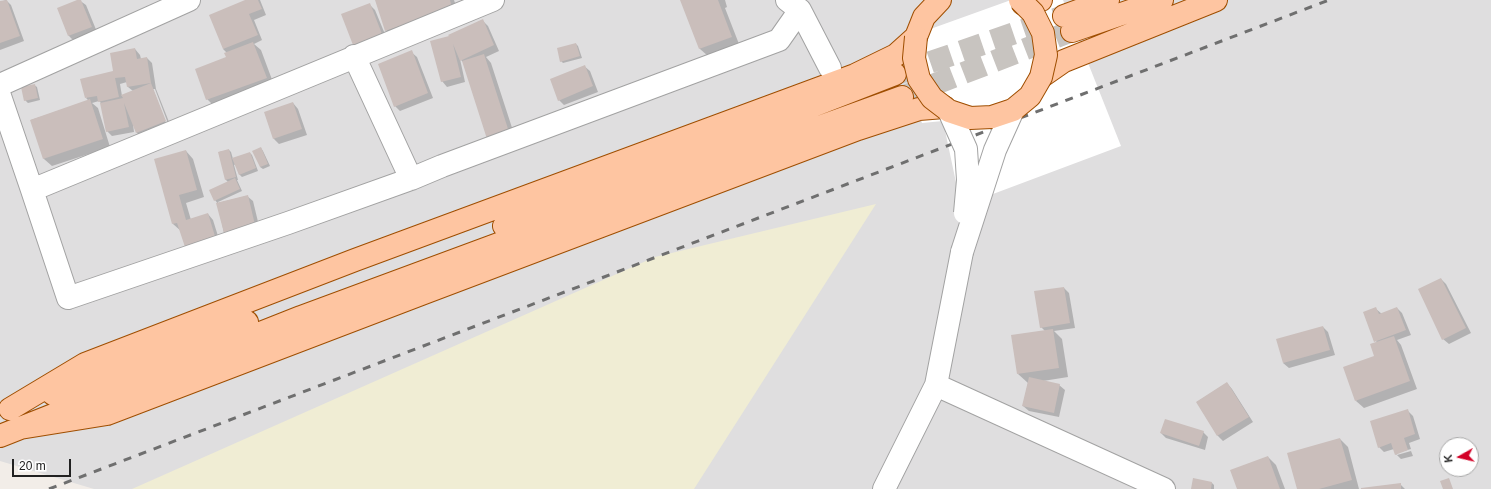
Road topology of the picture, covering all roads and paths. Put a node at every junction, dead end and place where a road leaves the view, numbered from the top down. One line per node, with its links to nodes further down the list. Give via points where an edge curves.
1 (189, 0): 14 (street)
2 (493, 0): 10 (street)
3 (940, 0): 9 (main road, via 924,17)
4 (1108, 0): 5 (main road, via 1068,24)
5 (1162, 0)
6 (1216, 0): 13 (main road, via 1064,61)
7 (1028, 1): 13 (main road, bridge, via 1043,33 1046,55)
8 (794, 5): 11 (street); 19 (street, via 779,40)
9 (916, 37): 17 (main road, bridge, via 914,58 920,79 932,98); 23 (main road, via 896,55 855,75 362,257 85,364)
10 (354, 56): 19 (street); 20 (street)
11 (830, 68)
12 (895, 74): 23 (main road, via 500,227 88,382)
13 (1041, 77): 18 (main road, bridge, via 1030,96)
14 (0, 85)
15 (0, 96): 20 (street)
16 (902, 97): 23 (main road, via 300,317)
17 (946, 109): 18 (main road, bridge, via 970,118 992,117); 21 (street, bridge, via 966,150 968,180); 23 (main road, via 919,109 858,130 106,414)
18 (1013, 110): 21 (street, bridge, via 995,150)
19 (411, 179): 20 (street, via 68,298)
20 (32, 190)
21 (962, 252): 22 (street)
22 (936, 385): 25 (street); 26 (street)
23 (10, 417): 24 (main road)
24 (0, 436)
25 (884, 489)
26 (1164, 489)

